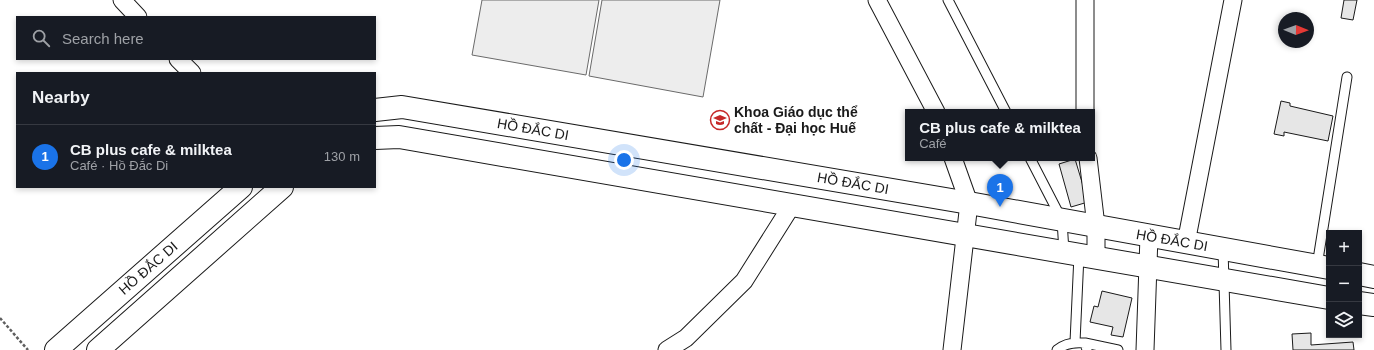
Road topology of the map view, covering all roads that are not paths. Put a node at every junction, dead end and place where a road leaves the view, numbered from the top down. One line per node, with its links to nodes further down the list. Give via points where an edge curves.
1 (122, 0): 6 (street)
2 (877, 0): 12 (street)
3 (948, 0): 13 (lane)
4 (1085, 0): 14 (street)
5 (1234, 0): 30 (street)
6 (137, 16)
7 (179, 60): 8 (street)
8 (191, 72)
9 (1347, 77): 34 (lane)
10 (376, 103): 11 (street)
11 (402, 107): 15 (street, HỒ ĐẮC DI); 22 (street, HỒ ĐẮC DI)
12 (934, 109)
13 (1004, 109)
14 (1085, 109)
15 (376, 110)
16 (376, 138): 23 (street, via 399,137)
17 (954, 161): 22 (street)
18 (1032, 161): 25 (lane)
19 (1088, 161): 27 (street)
20 (240, 188): 24 (street, HỒ ĐẮC DI)
21 (281, 188): 26 (street, HỒ ĐẮC DI)
22 (969, 203): 25 (street, HỒ ĐẮC DI); 28 (street)
23 (792, 205): 28 (street); 45 (street, via 744,282 686,338)
24 (219, 206): 26 (street); 43 (street, HỒ ĐẮC DI)
25 (1062, 220): 27 (street, HỒ ĐẮC DI); 32 (lane)
26 (237, 226): 44 (street, HỒ ĐẮC DI)
27 (1096, 226): 29 (street, HỒ ĐẮC DI); 32 (street)
28 (966, 235): 32 (street); 46 (street)
29 (1149, 236): 30 (street, HỒ ĐẮC DI); 33 (street)
30 (1186, 242): 31 (street, HỒ ĐẮC DI)
31 (1223, 249): 34 (street, HỒ ĐẮC DI); 37 (lane)
32 (1080, 255): 33 (street); 41 (lane)
33 (1148, 266): 37 (street); 49 (street)
34 (1323, 267)
35 (1362, 275): 36 (street)
36 (1374, 277)
37 (1224, 279): 38 (street); 50 (lane)
38 (1326, 297)
39 (1362, 304): 40 (street)
40 (1374, 306)
41 (1075, 342): 42 (lane); 47 (lane)
42 (1086, 347): 48 (lane)
43 (56, 350)
44 (98, 350)
45 (667, 350)
46 (952, 350)
47 (1057, 350)
48 (1118, 350)
49 (1145, 350)
50 (1226, 350)

